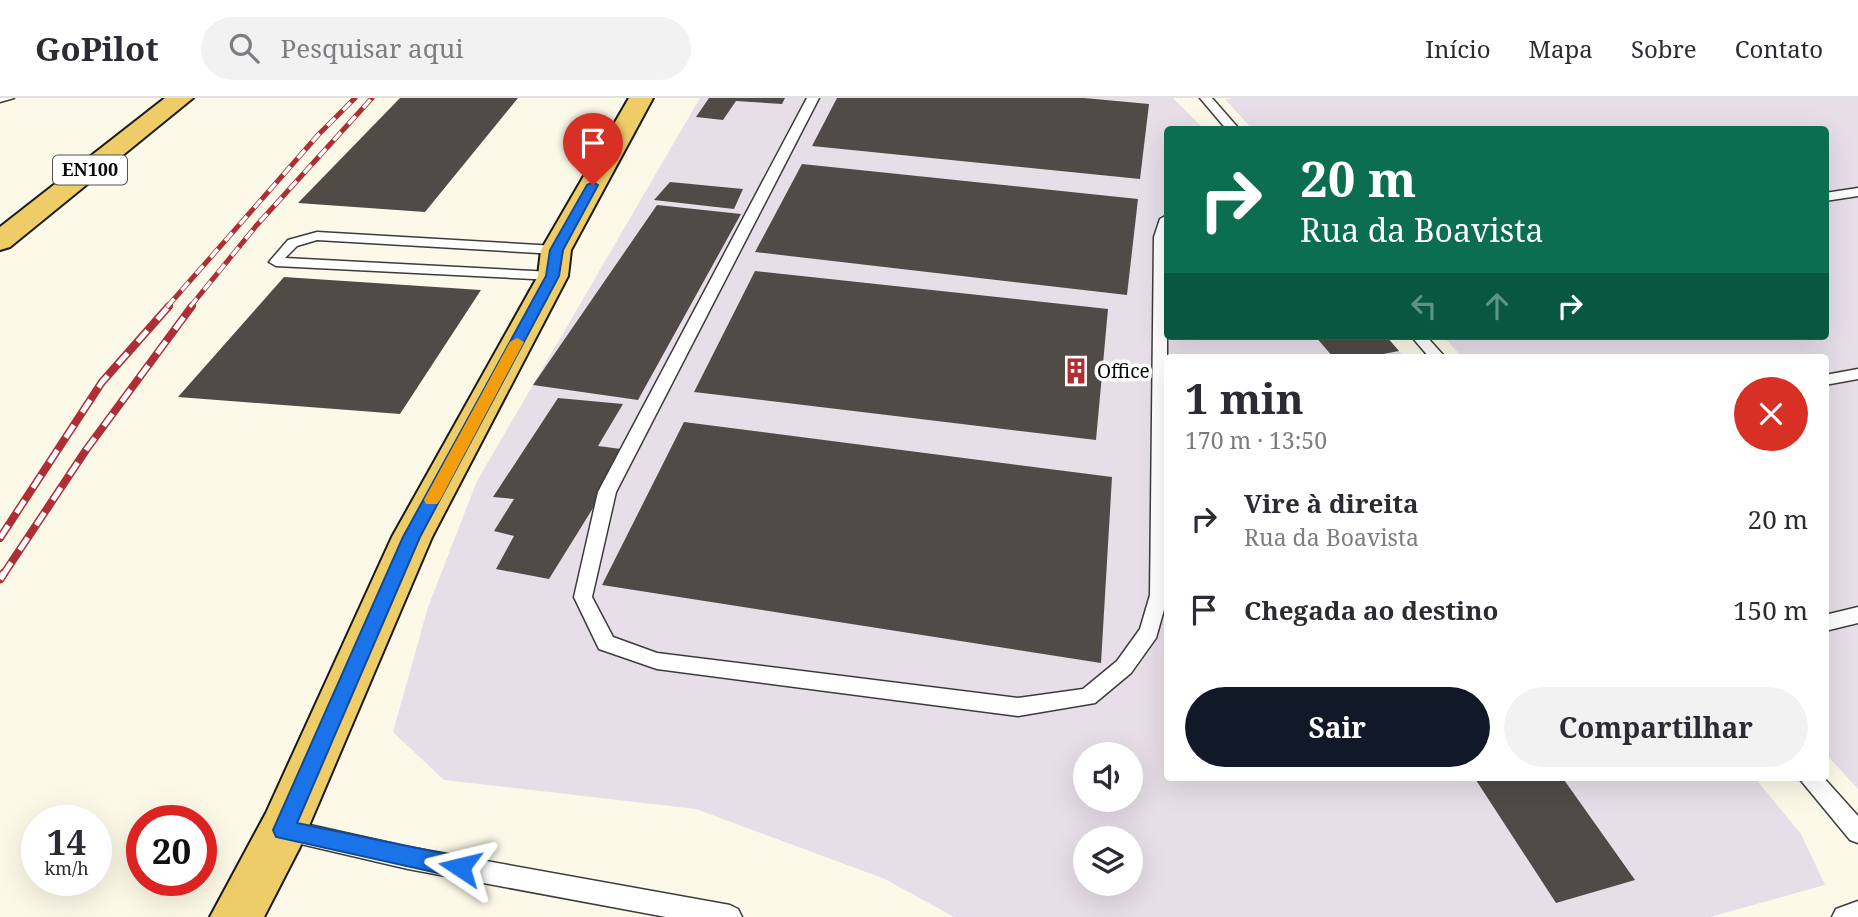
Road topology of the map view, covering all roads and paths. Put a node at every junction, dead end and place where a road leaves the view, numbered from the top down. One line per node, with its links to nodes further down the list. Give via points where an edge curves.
1 (8, 98): 6 (lane)
2 (181, 98): 11 (main road, EN100)
3 (641, 98): 12 (main road)
4 (813, 98): 17 (lane, via 607,492 583,597 606,643 657,661 1018,707 1088,697 1124,667 1149,632 1159,595)
5 (1206, 98): 7 (lane)
6 (0, 99)
7 (1230, 126)
8 (1858, 192): 9 (lane)
9 (1829, 196)
10 (1164, 228): 17 (lane)
11 (0, 241)
12 (554, 263): 12 (lane, via 317,236 299,237 276,262); 21 (main road, via 412,537)
13 (1422, 340): 14 (lane)
14 (1434, 354)
15 (1858, 374): 16 (lane)
16 (1829, 379)
17 (1164, 530)
18 (1858, 615): 19 (lane)
19 (1829, 622)
20 (1813, 781): 22 (lane)
21 (283, 830): 24 (main road); 25 (lane, via 408,858)
22 (1858, 832)
23 (1858, 913): 26 (lane)
24 (236, 917)
25 (730, 917)
26 (1844, 917)

